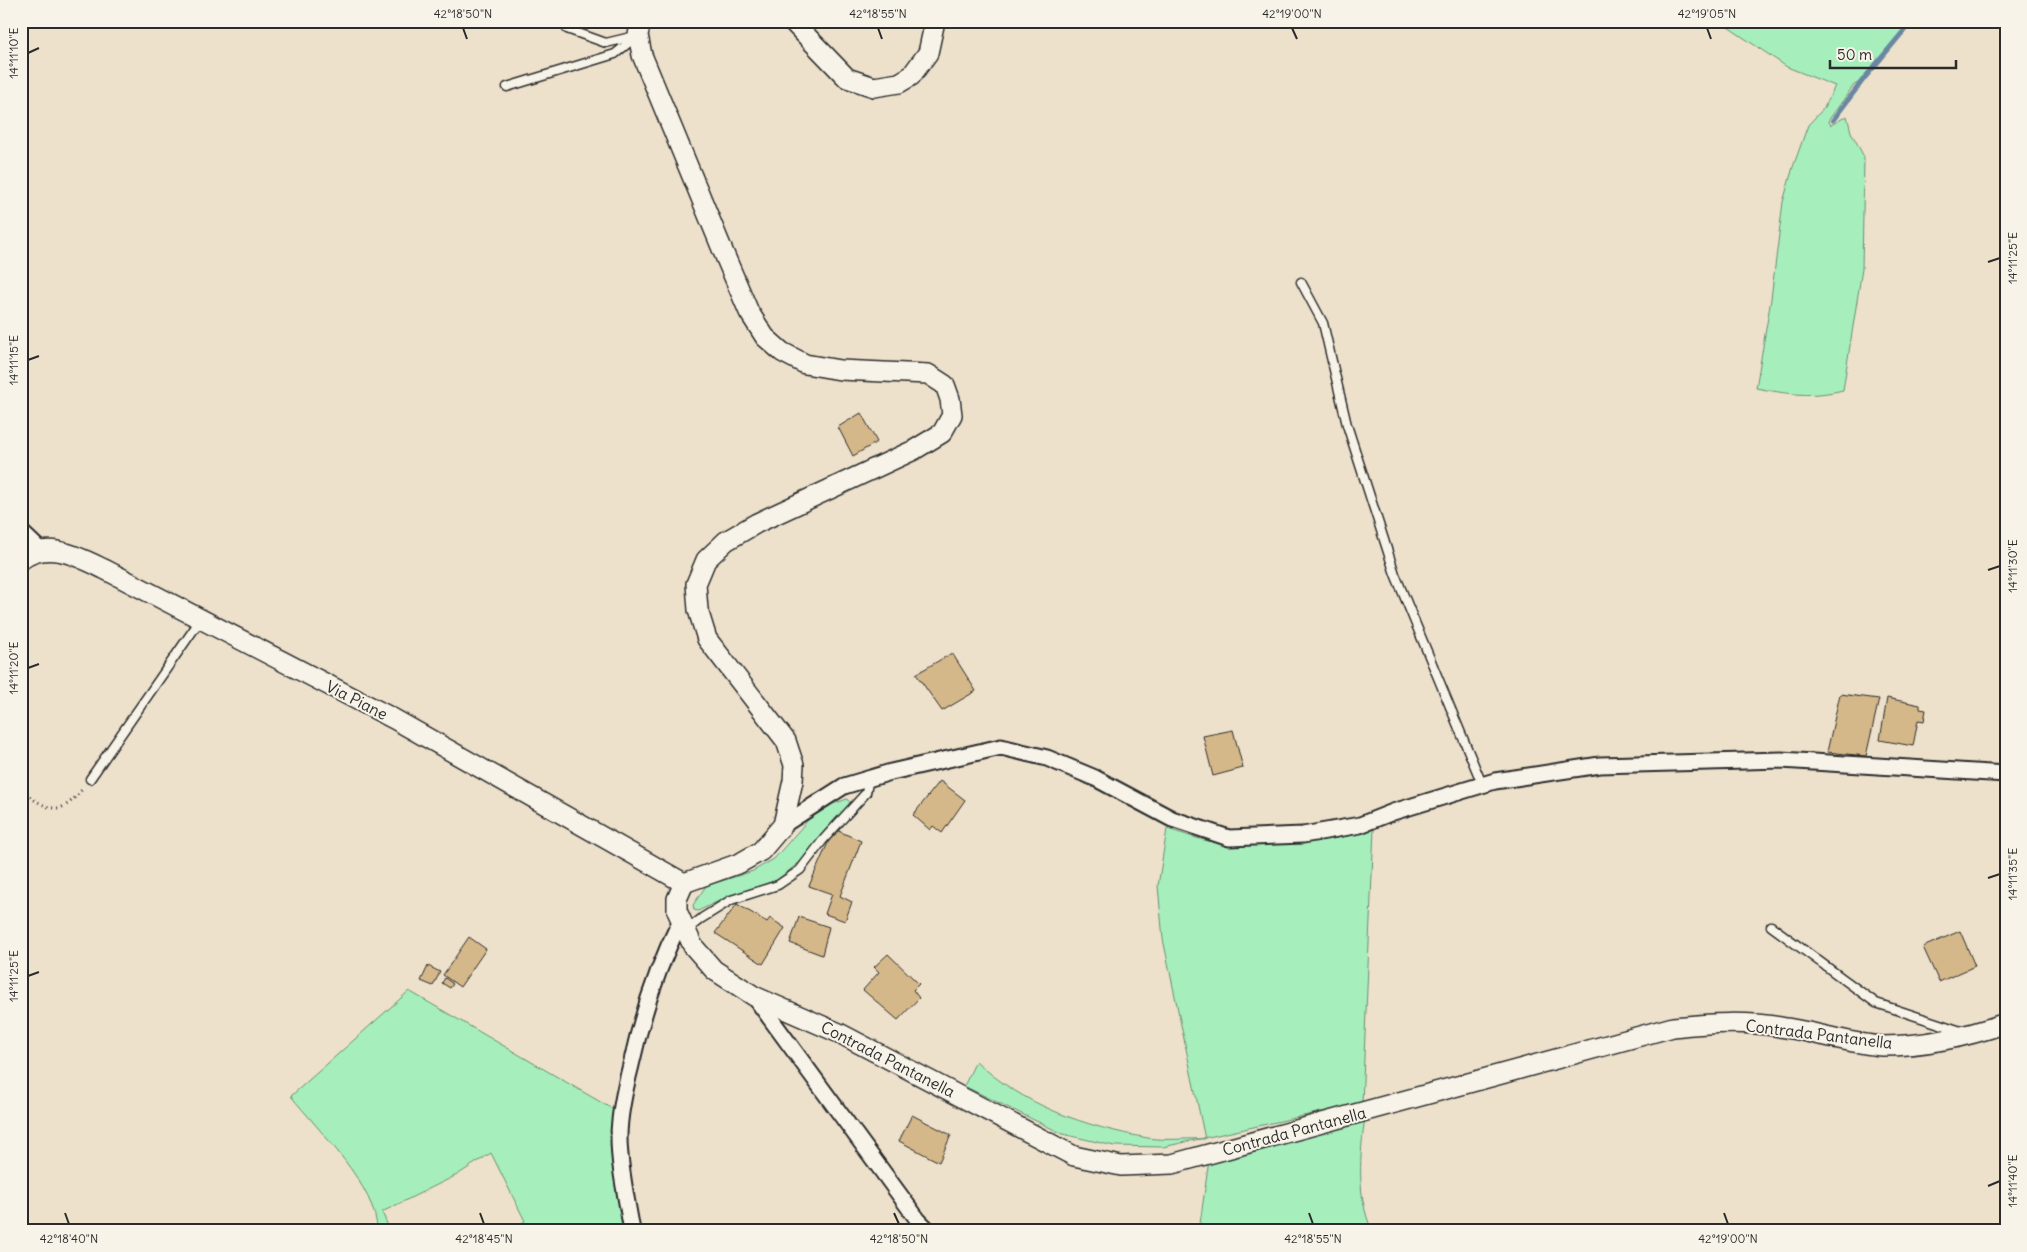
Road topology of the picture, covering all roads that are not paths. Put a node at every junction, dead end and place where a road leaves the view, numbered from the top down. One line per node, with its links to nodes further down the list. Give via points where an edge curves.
1 (792, 21): 2 (street, via 847,78 874,87 899,83 911,76 928,53)
2 (935, 21)
3 (639, 28): 4 (lane, via 606,43); 5 (lane, via 615,54); 15 (street, via 642,55 749,312 764,337 782,352 805,364 840,370 928,374 945,385 950,399 952,415 942,433 914,450 757,523 726,541 706,560 696,584 698,610 707,639 786,741 791,753 794,781)
4 (567, 29)
5 (507, 87)
6 (1300, 282): 14 (lane, via 1323,323 1347,425 1395,574)
7 (21, 532): 8 (street)
8 (41, 551): 9 (street, Via Piane); 10 (street, Via Piane, via 58,550 78,556)
9 (21, 560)
10 (201, 619): 13 (lane); 16 (street, Via Piane, via 394,719)
11 (2006, 774): 14 (street, via 1781,760 1707,761 1600,765)
12 (869, 778): 14 (street, via 1001,747 1047,758 1095,778 1172,819 1229,838 1303,835 1360,825); 15 (street, via 844,786); 18 (lane, via 866,793 800,870 778,885 731,900)
13 (90, 779)
14 (1482, 784)
15 (783, 825): 16 (street, via 761,851 740,863)
16 (684, 883): 18 (street, Contrada Pantanella, via 677,899 677,911)
17 (1771, 926): 21 (lane, via 1876,1003)
18 (683, 927): 19 (street, Contrada Pantanella, via 693,946 714,970); 22 (street, via 663,957 642,1016 623,1096 619,1136)
19 (754, 996): 21 (street, Contrada Pantanella, via 840,1033 1074,1156 1121,1166 1172,1164 1673,1028 1717,1022 1784,1027 1882,1046 1929,1043); 23 (street)
20 (2006, 1023): 21 (street, Contrada Pantanella)
21 (1969, 1035)
22 (632, 1231)
23 (929, 1231)

